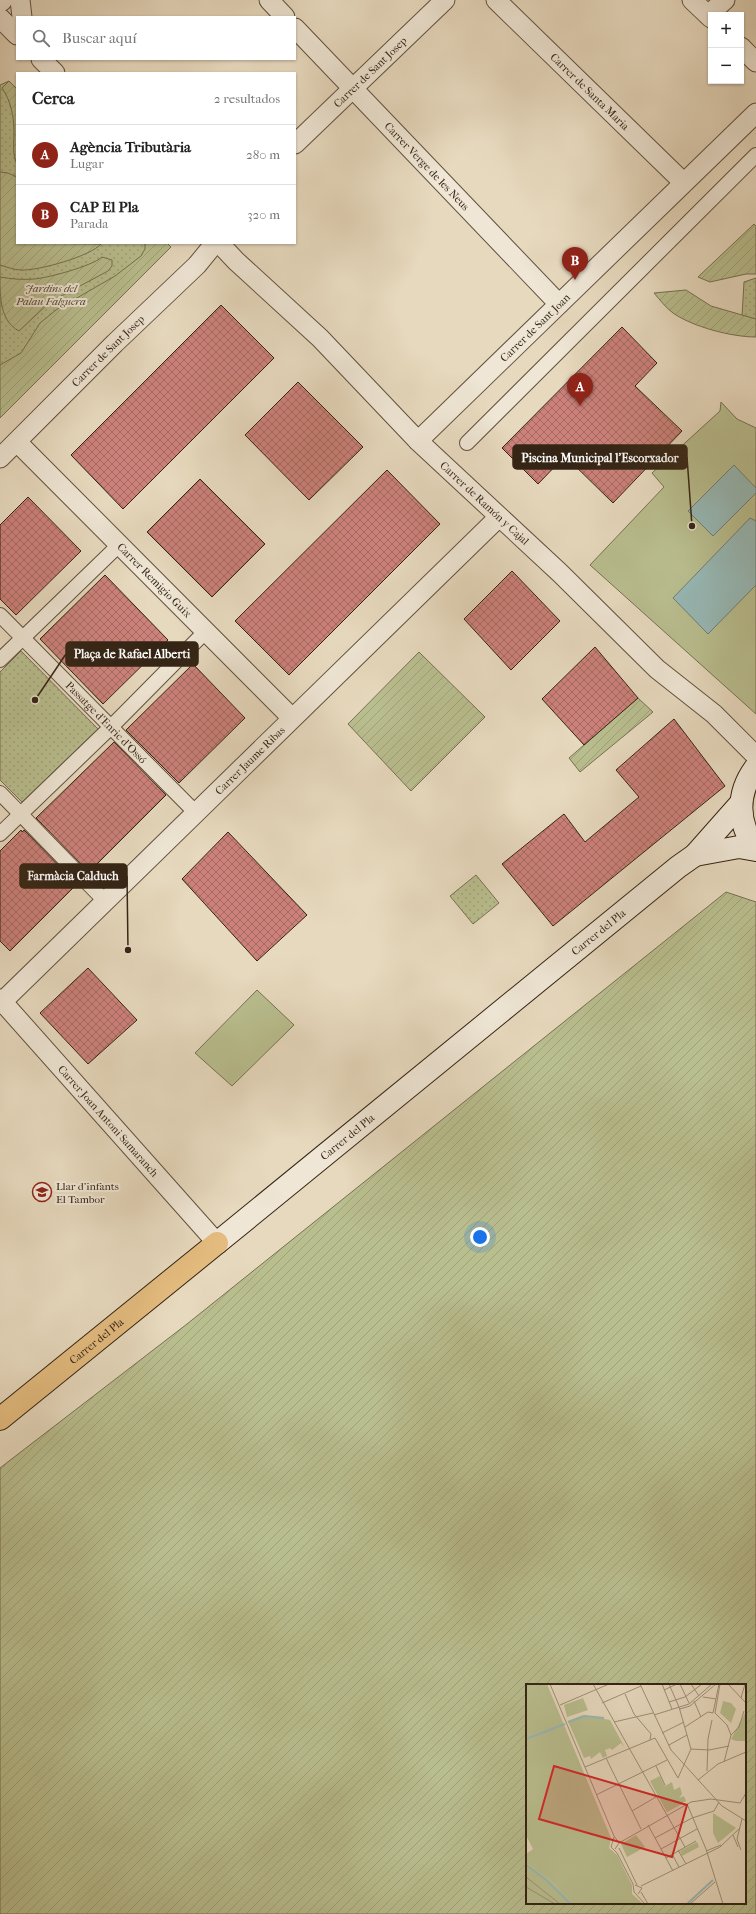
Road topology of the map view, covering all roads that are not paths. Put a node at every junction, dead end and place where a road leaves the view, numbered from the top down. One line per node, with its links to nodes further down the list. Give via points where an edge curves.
1 (20, 0): 9 (street)
2 (269, 0): 10 (street)
3 (445, 0): 18 (street, Carrer de Sant Josep)
4 (496, 0): 22 (street, Carrer de Santa Maria)
5 (692, 0): 8 (street)
6 (725, 0): 7 (street)
7 (714, 12)
8 (708, 14)
9 (22, 16)
10 (284, 16)
11 (0, 18): 13 (street)
12 (296, 29): 18 (street, Carrer Verge de les Neus)
13 (16, 34)
14 (742, 48): 16 (street)
15 (42, 60): 17 (street)
16 (756, 62)
17 (54, 72)
18 (353, 89): 20 (street, Carrer de Sant Josep); 25 (street, Carrer Verge de les Neus)
19 (756, 113): 22 (street, Carrer de Sant Joan)
20 (296, 143)
21 (756, 155): 28 (street)
22 (684, 182): 25 (street, Carrer de Sant Joan)
23 (214, 244): 27 (street, Carrer de Sant Josep, via 197,265)
24 (220, 244): 26 (street, Carrer de Ramón y Cajal, via 320,338)
25 (559, 304): 26 (street, Carrer de Sant Joan)
26 (418, 441): 30 (street, Carrer de Ramón y Cajal)
27 (17, 442): 29 (street, Carrer de Sant Josep); 31 (street, Carrer Remigio Guix)
28 (467, 443)
29 (0, 458)
30 (499, 517): 36 (street, Carrer Jaume Ribas); 38 (street, Carrer de Ramón y Cajal, via 657,669 714,714)
31 (120, 544): 33 (street, Carrer Remigio Guix); 34 (street)
32 (0, 615): 34 (street, Passatge d'Enric d'Ossó)
33 (206, 631): 36 (street, Carrer Remigio Guix); 37 (street)
34 (23, 638): 35 (street); 37 (street, Passatge d'Enric d'Ossó)
35 (0, 660)
36 (292, 718): 42 (street, Carrer Jaume Ribas)
37 (111, 727): 42 (street, Passatge d'Enric d'Ossó); 43 (street)
38 (756, 756)
39 (756, 767): 41 (main road, via 746,783)
40 (0, 793): 43 (street)
41 (741, 803): 45 (main road, via 743,824 748,838); 46 (main road, Carrer del Pla)
42 (196, 813): 47 (street, Carrer Jaume Ribas)
43 (20, 814): 44 (street); 47 (street)
44 (0, 834)
45 (756, 849): 46 (main road, Carrer del Pla, via 739,847)
46 (695, 855): 49 (main road, Carrer del Pla, via 678,866)
47 (106, 902): 48 (street, Carrer Jaume Ribas)
48 (1, 1001): 49 (street, Carrer Joan Antoni Samaranch)
49 (217, 1243): 50 (main road, Carrer del Pla)
50 (0, 1419)

